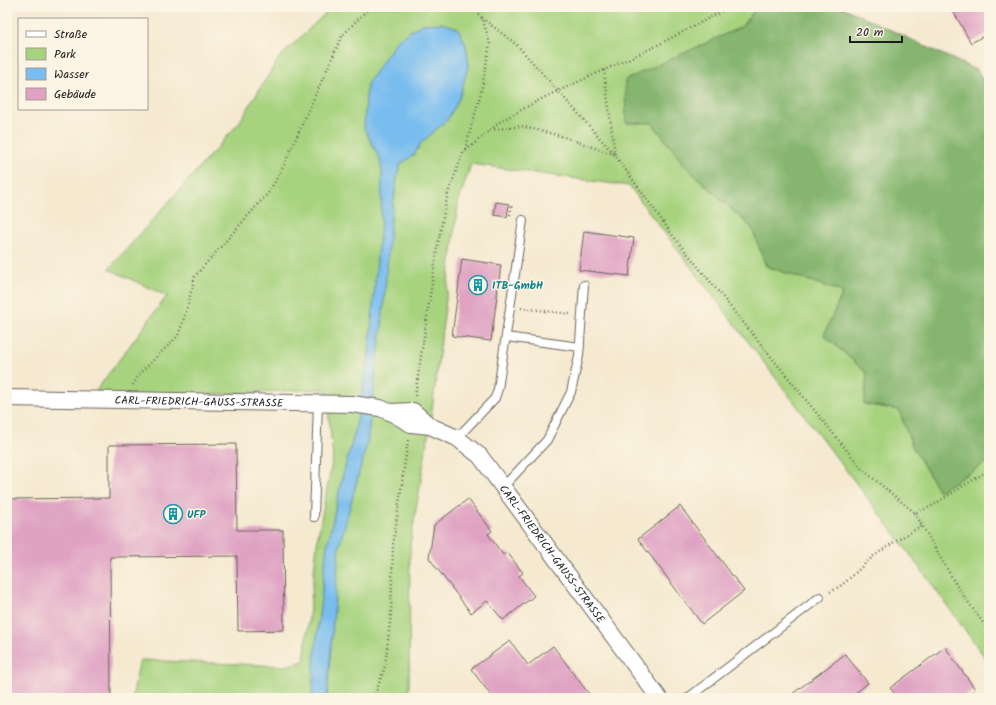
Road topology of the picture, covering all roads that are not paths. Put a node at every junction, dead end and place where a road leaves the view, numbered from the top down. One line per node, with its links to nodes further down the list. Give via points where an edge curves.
1 (523, 220): 3 (lane)
2 (584, 285): 4 (lane)
3 (506, 337): 4 (lane); 7 (lane, via 495,398)
4 (580, 347): 8 (lane, via 571,392 547,440)
5 (7, 398): 6 (street, CARL-FRIEDRICH-GAUSS-STRASSE)
6 (318, 404): 7 (street, CARL-FRIEDRICH-GAUSS-STRASSE, via 352,404 385,410 412,418); 9 (lane)
7 (456, 438): 8 (street, CARL-FRIEDRICH-GAUSS-STRASSE, via 480,456)
8 (503, 486): 11 (street, CARL-FRIEDRICH-GAUSS-STRASSE)
9 (314, 517)
10 (820, 597): 12 (lane)
11 (659, 698)
12 (688, 698)

